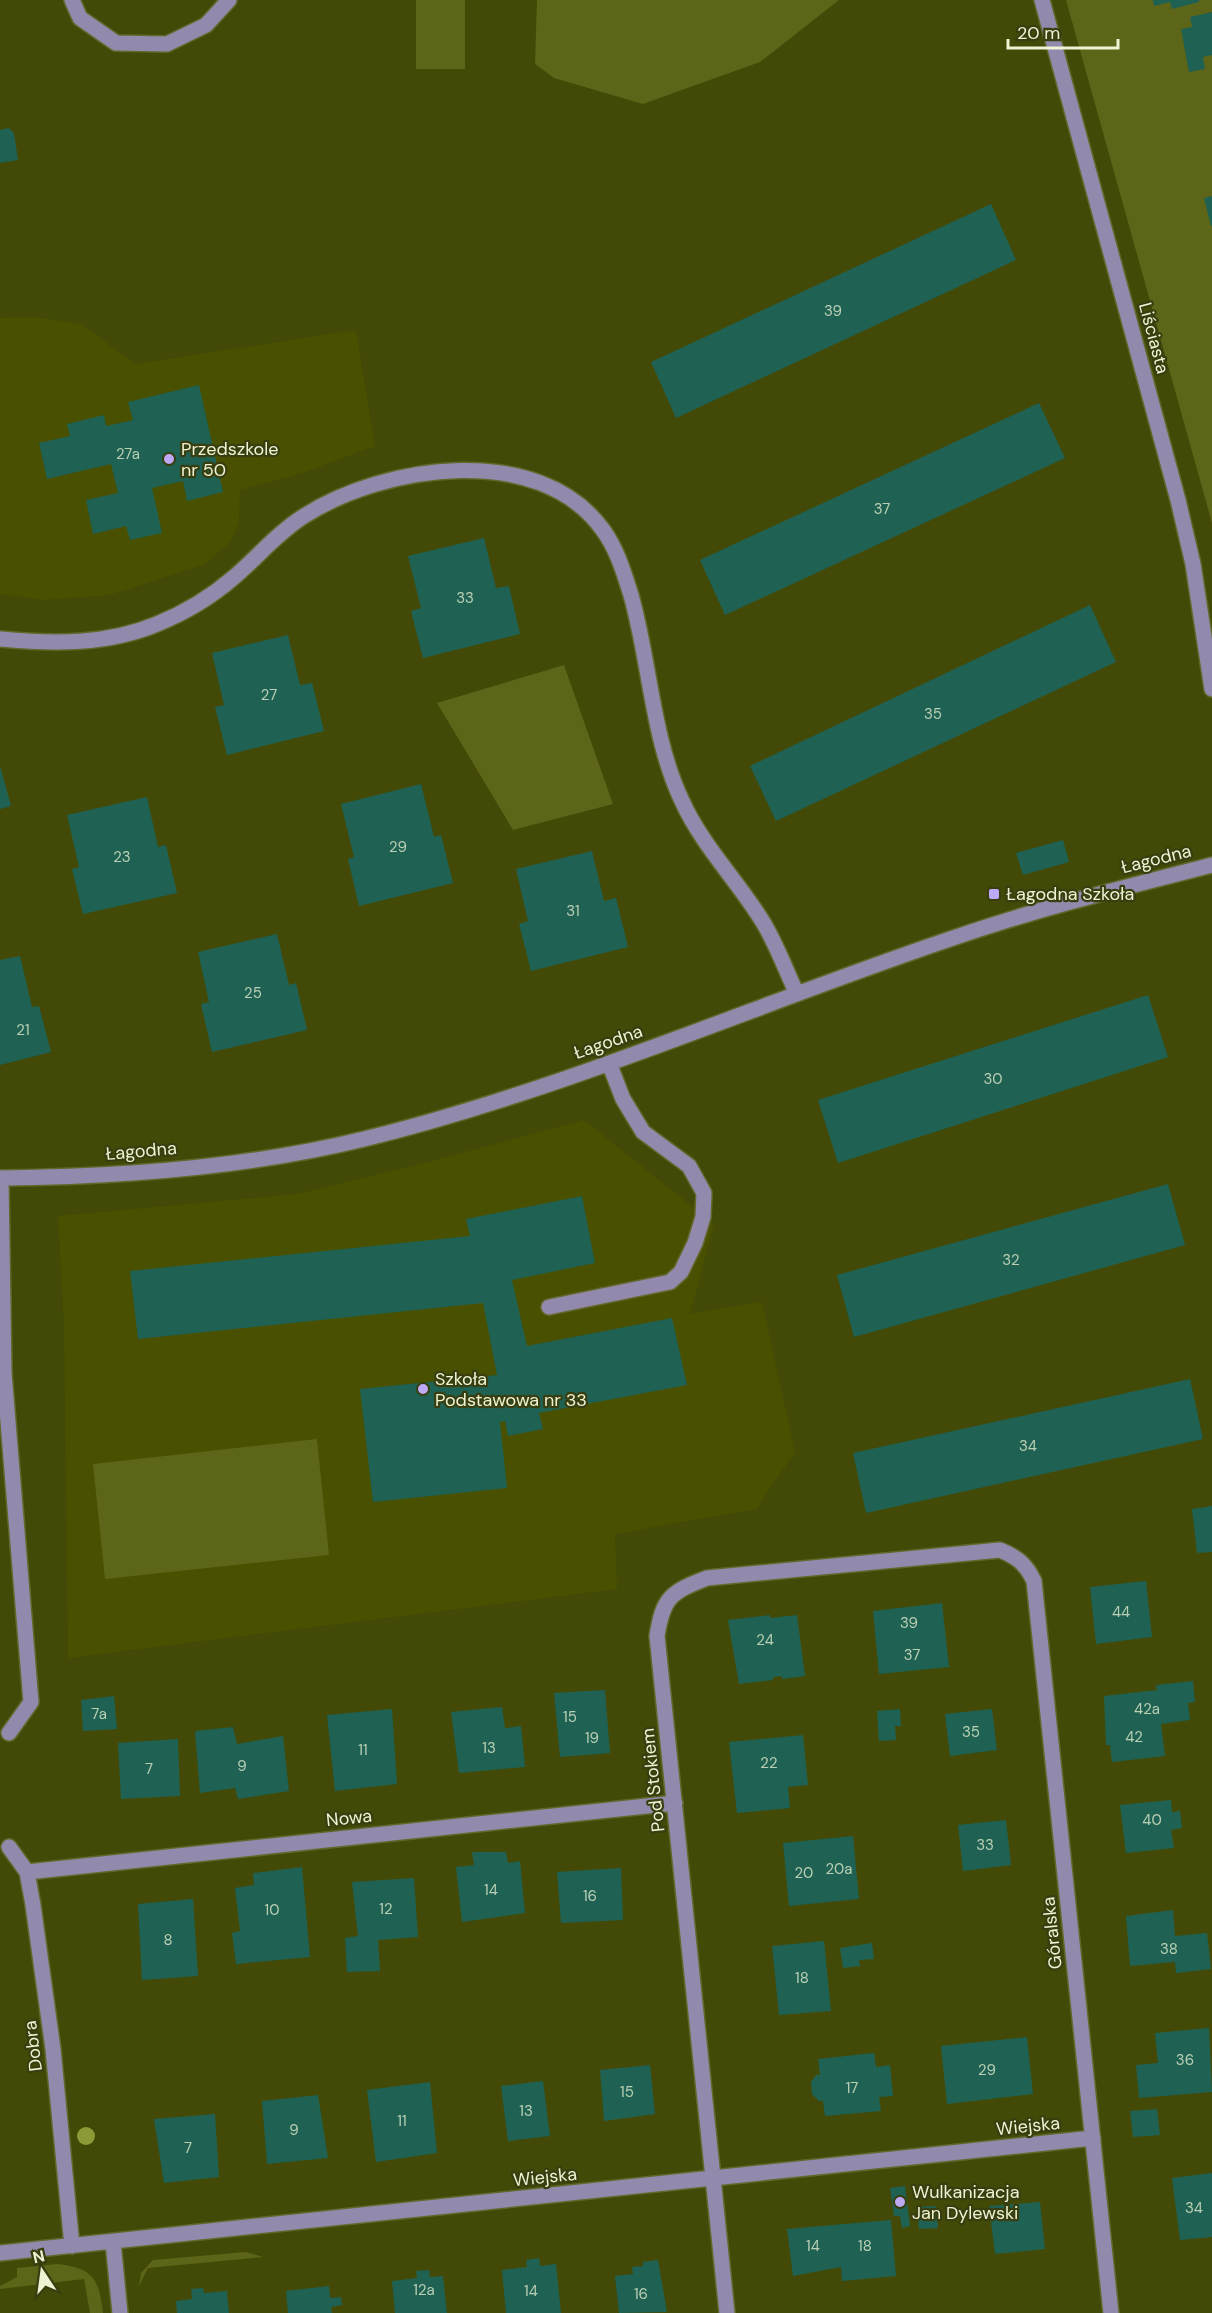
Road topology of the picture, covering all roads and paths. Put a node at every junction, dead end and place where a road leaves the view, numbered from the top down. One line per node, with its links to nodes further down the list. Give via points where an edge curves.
1 (72, 0): 2 (street, via 80,18 116,43 167,44 206,25)
2 (230, 0)
3 (1042, 0): 5 (street, Liściasta, via 1178,500 1195,575)
4 (0, 639): 7 (street, via 51,644 105,639 156,625 186,611 232,579 302,517 334,499 388,479 475,470 515,476 554,490 586,509 615,552 640,626 660,729 682,802 762,921)
5 (1212, 689)
6 (1212, 865): 7 (street, Łagodna, via 1109,890 958,936)
7 (797, 994): 8 (street, Łagodna)
8 (609, 1063): 9 (street, Łagodna, via 433,1119 305,1151 168,1169); 10 (street, via 623,1099 643,1132 689,1166 704,1193 703,1217 681,1272 670,1282)
9 (0, 1178): 12 (street, via 4,1372 31,1702)
10 (549, 1307)
11 (1015, 1556): 13 (street, Pod Stokiem, via 1000,1550 707,1578 680,1588 661,1608 657,1636); 16 (street, Góralska, via 1028,1567 1034,1581)
12 (9, 1733)
13 (675, 1803): 15 (street, Nowa); 17 (street, Pod Stokiem)
14 (9, 1847): 15 (street, Dobra)
15 (27, 1872): 19 (street, Dobra, via 53,2049)
16 (1093, 2138): 17 (street, Wiejska); 23 (street, Góralska)
17 (712, 2179): 18 (street, Wiejska); 22 (street, Pod Stokiem)
18 (113, 2242): 19 (street, Wiejska); 21 (street)
19 (72, 2246): 20 (street, Wiejska)
20 (0, 2253)
21 (120, 2313)
22 (727, 2313)
23 (1111, 2313)

